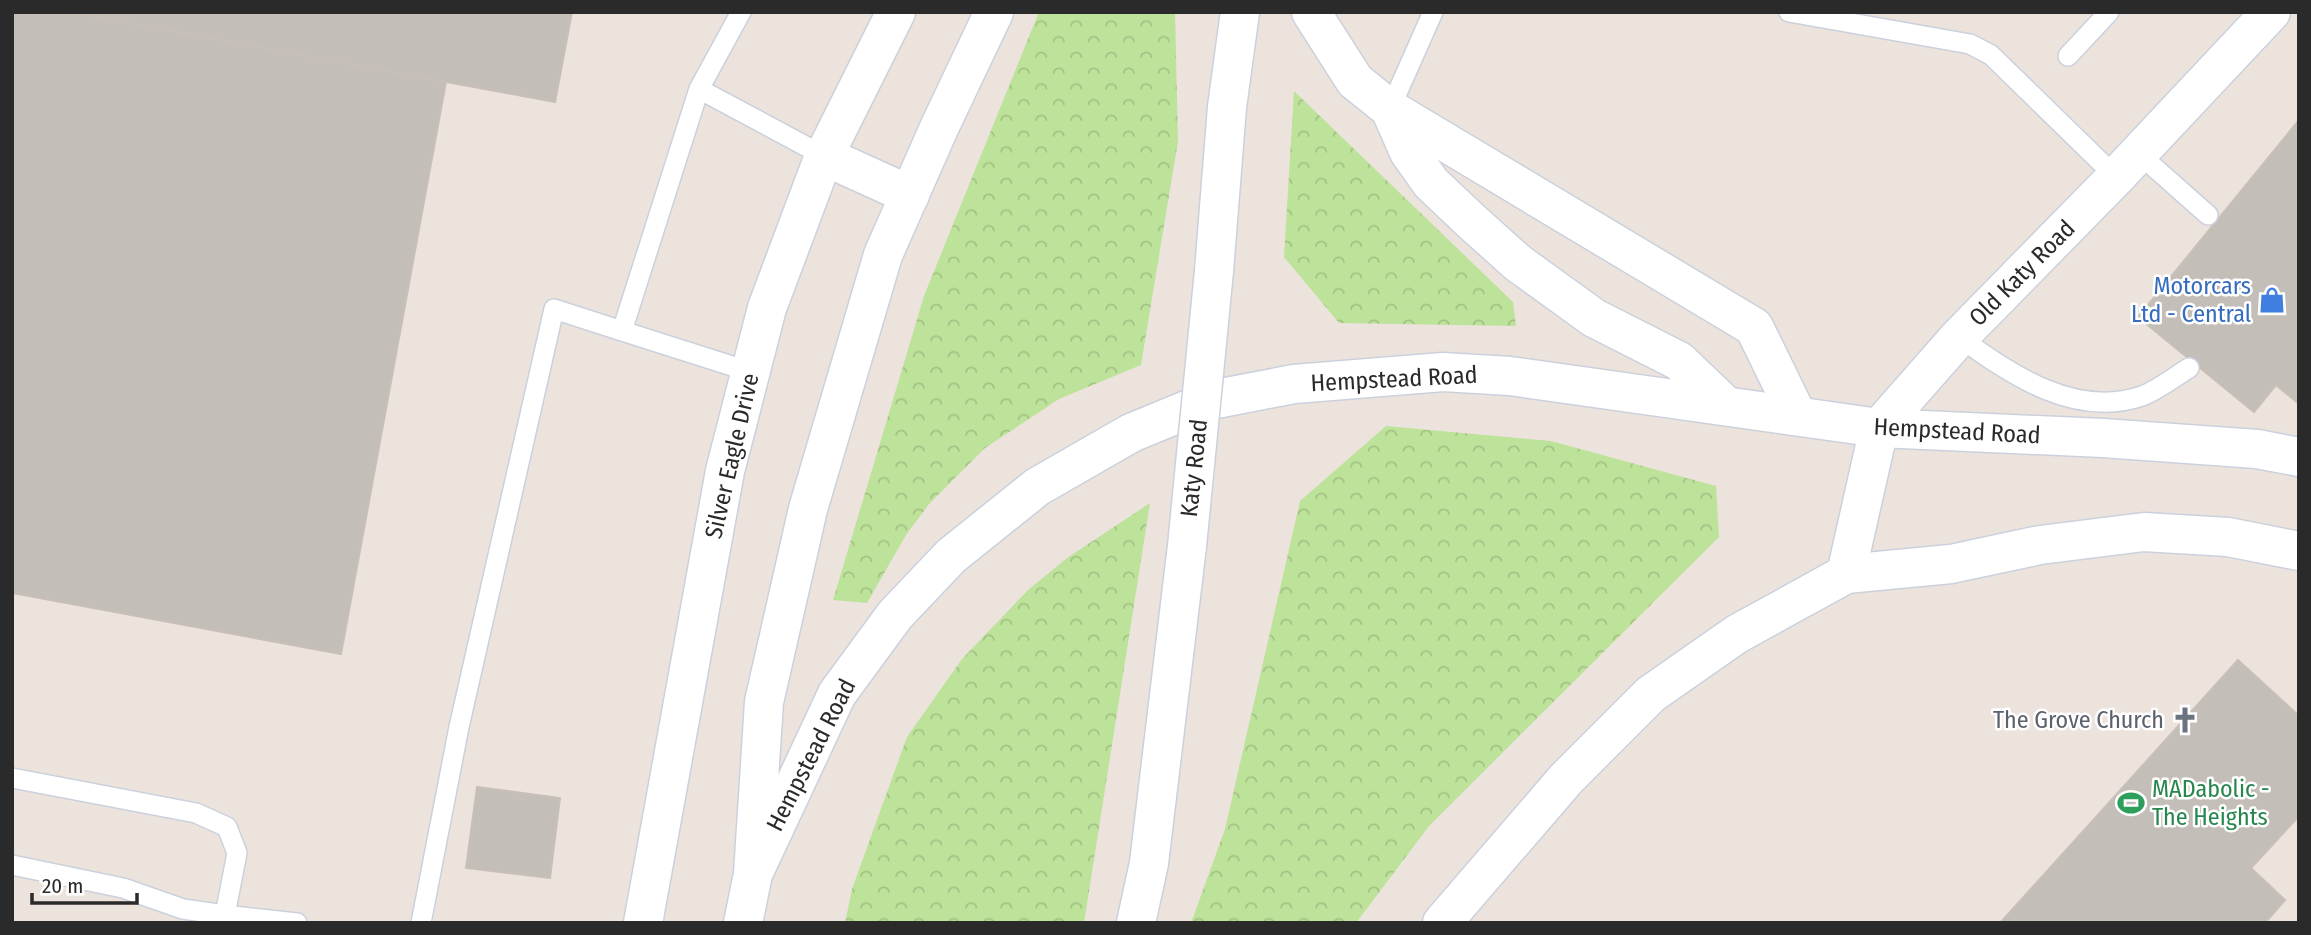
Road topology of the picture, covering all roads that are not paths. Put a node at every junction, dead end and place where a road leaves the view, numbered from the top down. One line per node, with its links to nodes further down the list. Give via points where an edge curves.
1 (741, 12): 12 (lane)
2 (896, 12): 15 (main road, Silver Eagle Drive)
3 (994, 12): 17 (main road)
4 (1213, 12): 13 (main road)
5 (1240, 12): 13 (main road, Katy Road)
6 (1311, 12): 14 (main road, via 1354,81)
7 (1433, 12): 14 (lane)
8 (1790, 12): 16 (lane, via 1970,44 1991,55)
9 (2109, 12): 11 (lane)
10 (2272, 12): 16 (main road, Old Katy Road)
11 (2068, 56)
12 (699, 89): 15 (lane); 19 (lane)
13 (1227, 107): 37 (main road, Katy Road, bridge, via 1186,546 1149,863)
14 (1390, 109): 23 (main road, via 1409,152 1431,183 1518,263 1584,311 1679,361); 24 (main road, via 1754,327)
15 (824, 156): 17 (main road); 22 (main road, Silver Eagle Drive, via 767,308)
16 (2127, 165): 18 (lane); 20 (main road, Old Katy Road)
17 (910, 195): 31 (main road, via 883,255 802,534 764,702)
18 (2208, 215)
19 (622, 331): 22 (lane); 34 (lane, via 554,309 459,727)
20 (1959, 337): 21 (lane, via 2001,368 2049,392 2106,403 2143,396); 25 (main road, Old Katy Road)
21 (2189, 368)
22 (751, 372): 35 (main road, Silver Eagle Drive, via 725,471)
23 (1724, 404): 24 (main road, Hempstead Road); 31 (main road, Hempstead Road, via 1510,376 1443,372 1294,384 1211,400 1130,433 1037,487 951,556 895,615 836,694)
24 (1797, 415): 25 (main road, Hempstead Road)
25 (1879, 428): 26 (main road, Hempstead Road, via 2103,438 2257,449); 28 (main road, Old Katy Road)
26 (2299, 457)
27 (2299, 551): 28 (main road, via 2228,537 2144,532 2040,545 1951,564)
28 (1846, 574): 38 (main road, via 1737,634 1651,694 1566,779)
29 (12, 778): 32 (lane, via 196,813 227,827 237,853)
30 (12, 865): 32 (lane, via 122,888 183,909)
31 (753, 874): 36 (main road)
32 (225, 915): 33 (lane)
33 (297, 923)
34 (421, 923)
35 (643, 923)
36 (743, 923)
37 (1136, 923)
38 (1442, 923)

